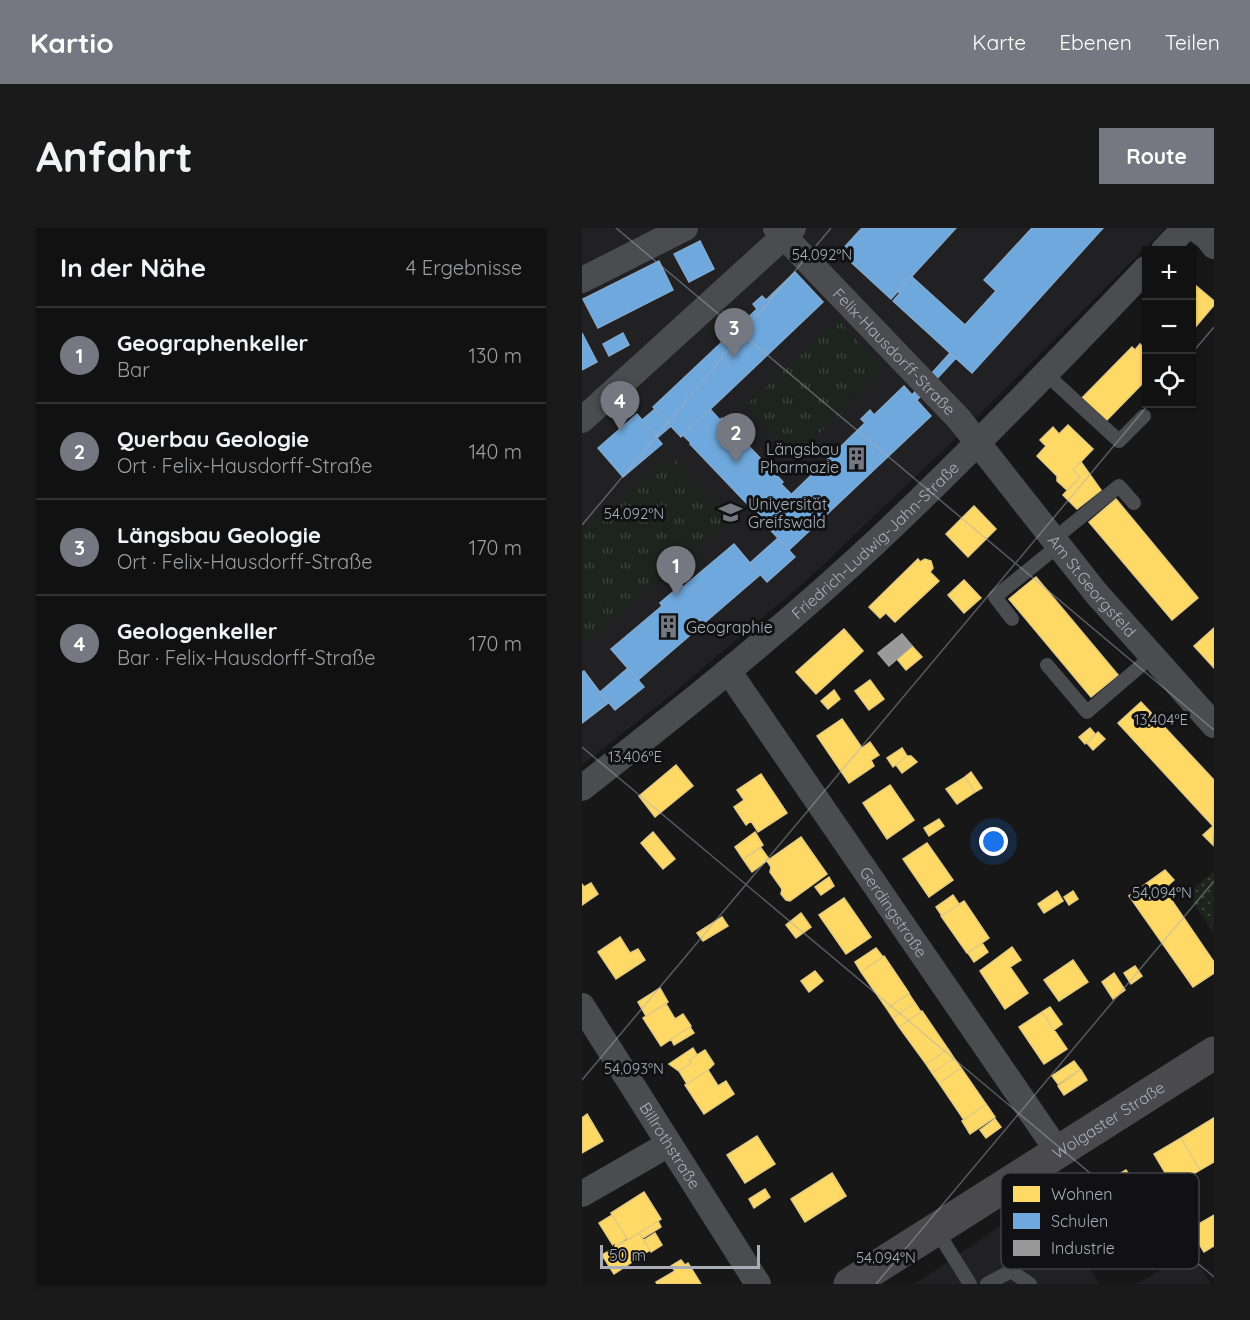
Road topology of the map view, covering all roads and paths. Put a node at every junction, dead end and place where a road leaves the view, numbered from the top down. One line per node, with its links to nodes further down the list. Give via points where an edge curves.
1 (685, 228): 8 (street)
2 (1185, 228): 5 (street)
3 (1195, 228): 6 (street)
4 (785, 231): 11 (street, Felix-Hausdorff-Straße); 12 (street, Felix-Hausdorff-Straße)
5 (1168, 246)
6 (1214, 246)
7 (1142, 273): 9 (street, Friedrich-Ludwig-Jahn-Straße)
8 (582, 280)
9 (1046, 374): 10 (lane, via 1119,441); 12 (street, Friedrich-Ludwig-Jahn-Straße)
10 (1144, 416)
11 (582, 420)
12 (979, 442): 14 (street, Am St.Georgsfeld); 18 (street, Friedrich-Ludwig-Jahn-Straße, via 877,541)
13 (1134, 503): 14 (lane, via 1119,486)
14 (1056, 542): 15 (lane, via 995,597); 16 (street, Am St.Georgsfeld)
15 (1012, 619)
16 (1152, 656): 17 (lane, via 1086,712); 19 (street, Am St.Georgsfeld)
17 (1047, 665)
18 (729, 672): 20 (street, Friedrich-Ludwig-Jahn-Straße); 24 (street, Gerdingstraße)
19 (1214, 724)
20 (582, 788)
21 (582, 1006): 23 (street, Billrothstraße)
22 (1214, 1053): 24 (main road, Wolgaster Straße)
23 (669, 1144): 27 (street); 29 (street, Billrothstraße)
24 (1059, 1153): 25 (main road, Wolgaster Straße)
25 (1027, 1173)
26 (1001, 1190): 28 (main road, Wolgaster Straße)
27 (582, 1194)
28 (937, 1230): 30 (main road, Wolgaster Straße); 31 (lane)
29 (758, 1284)
30 (850, 1284)
31 (970, 1284)
32 (987, 1284): 33 (lane, via 1011,1271)
33 (1030, 1284)

